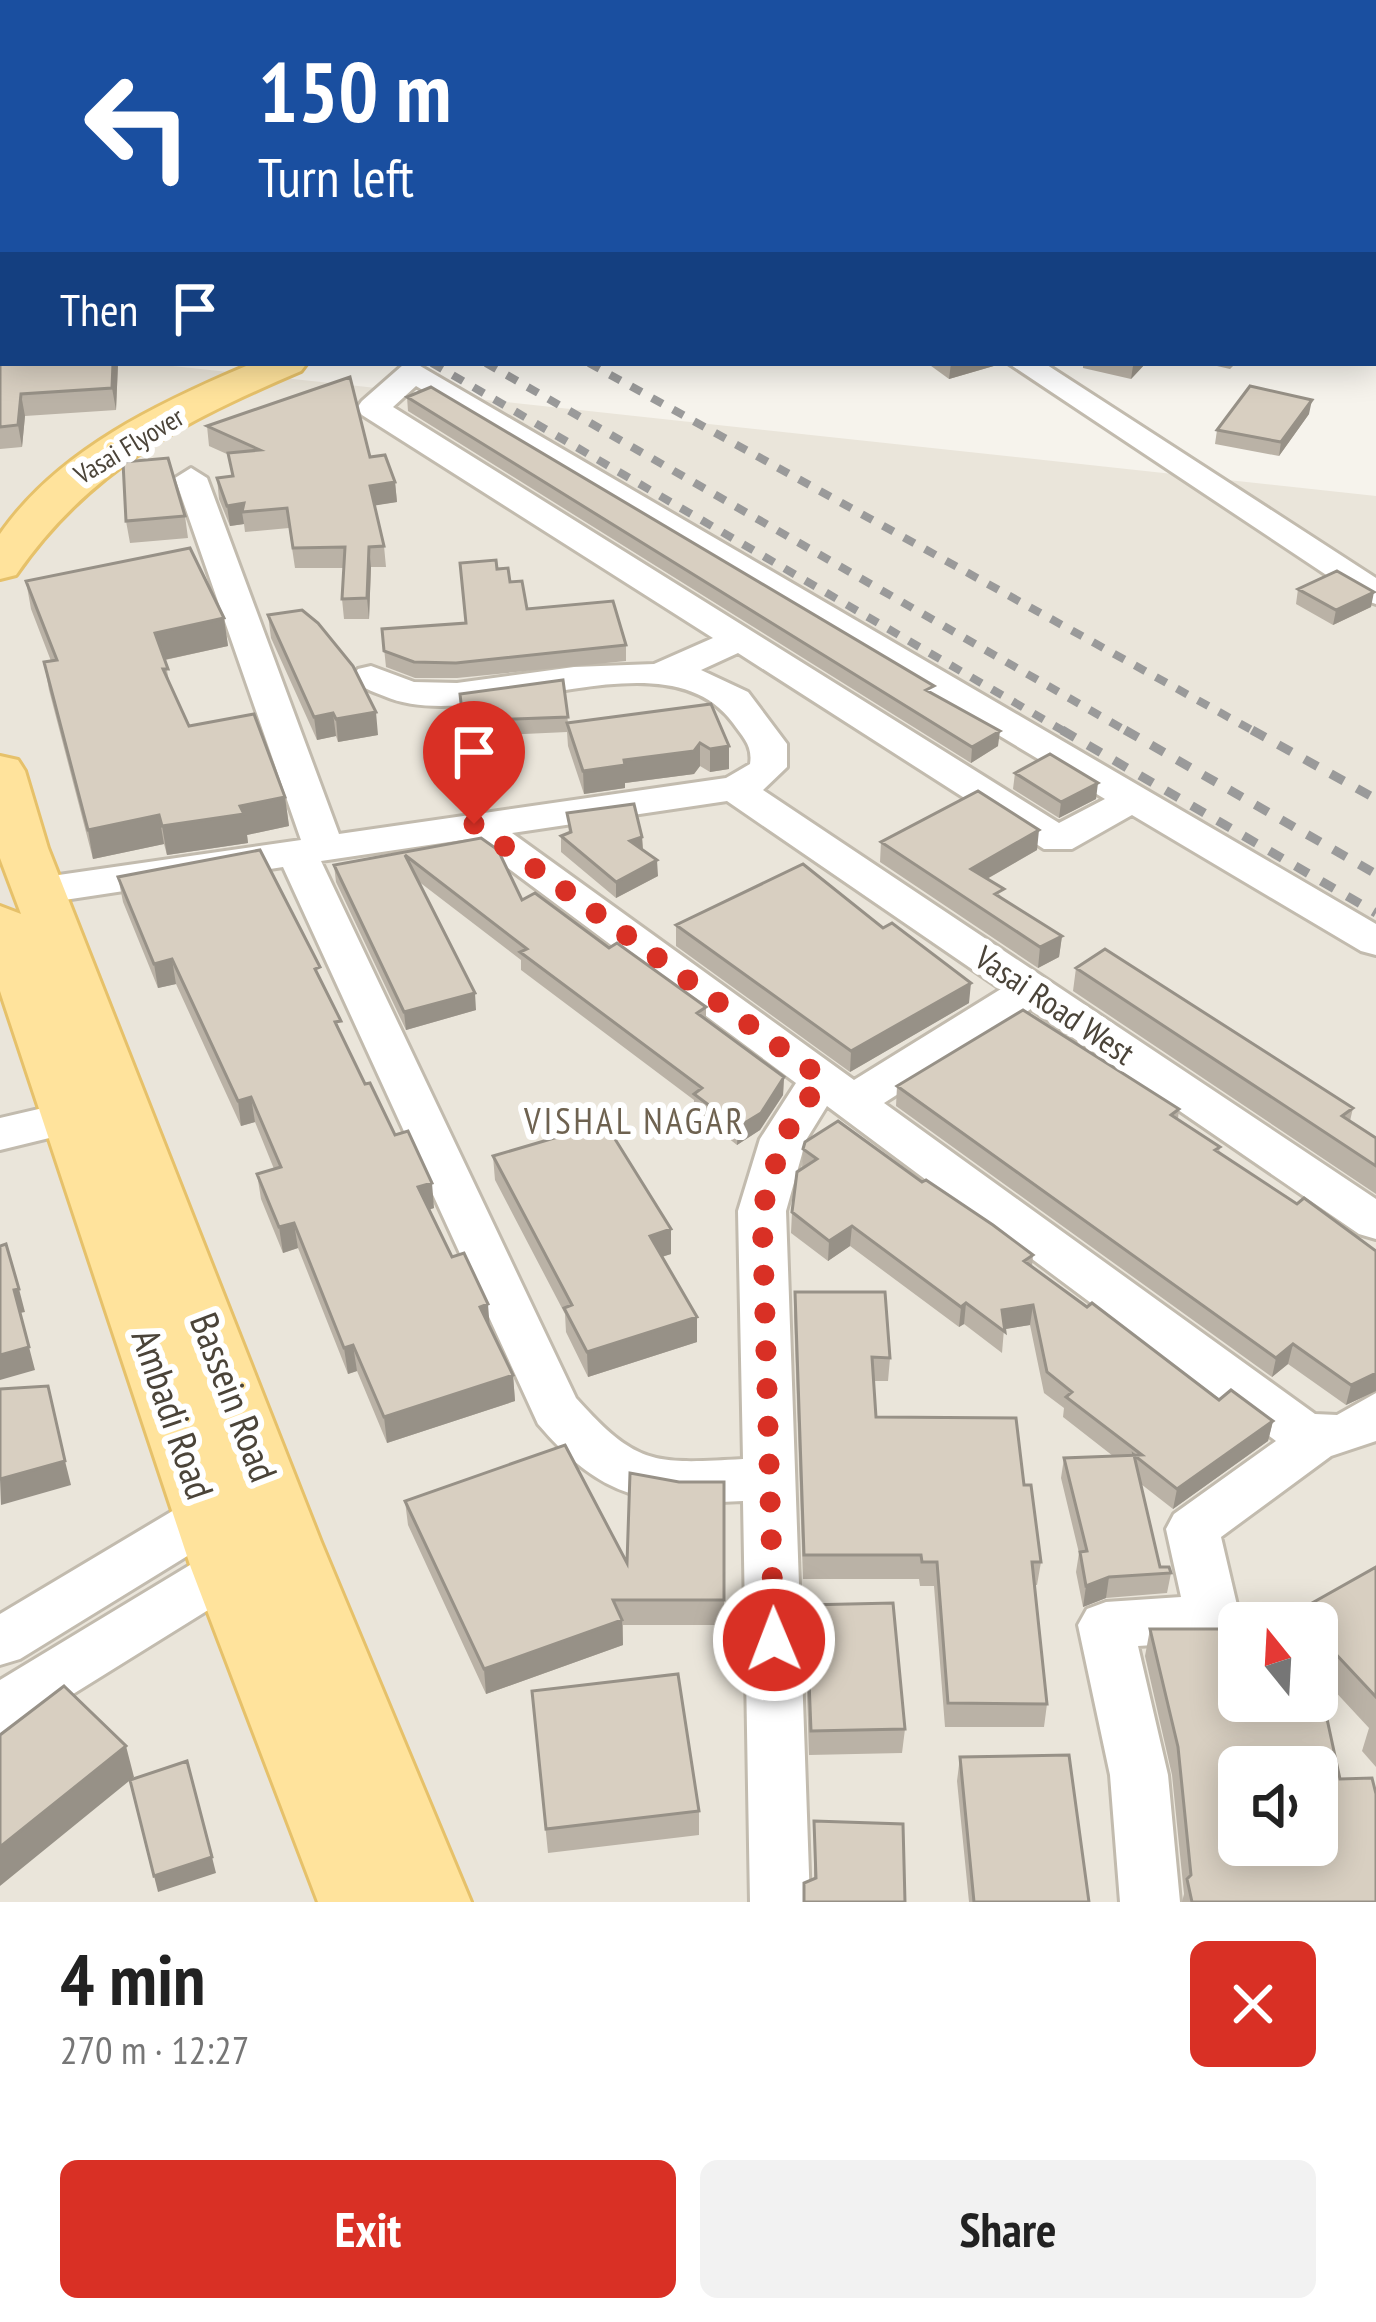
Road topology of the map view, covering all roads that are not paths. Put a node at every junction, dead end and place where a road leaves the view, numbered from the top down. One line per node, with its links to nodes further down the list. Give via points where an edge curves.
1 (236, 366): 5 (main road, Vasai Flyover, via 110,427 30,481)
2 (281, 366): 6 (main road, Vasai Flyover, via 124,444 69,482)
3 (1028, 366): 7 (street)
4 (191, 478): 15 (street)
5 (0, 513)
6 (0, 566)
7 (1376, 593)
8 (740, 639): 9 (street); 13 (street, via 1058,839); 13 (street, via 373,408 413,372)
9 (662, 674): 10 (street, via 438,695 395,692); 12 (street, via 730,700 762,733 769,766)
10 (371, 677)
11 (0, 771): 16 (main road)
12 (734, 788): 14 (street); 18 (street, Vasai Road West)
13 (1133, 799): 17 (street)
14 (474, 824): 15 (street); 19 (street)
15 (310, 850): 16 (street); 25 (street, via 556,1410 581,1442 643,1483)
16 (14, 888): 20 (main road, Ambadi Road)
17 (1376, 942)
18 (1032, 989): 19 (street); 22 (street, Vasai Road West)
19 (838, 1090): 24 (street, via 1299,1430); 25 (street, via 783,1138 762,1210)
20 (97, 1112): 21 (street); 26 (main road, Bassein Road); 27 (main road, Ambadi Road)
21 (0, 1134)
22 (1376, 1222)
23 (1376, 1413): 24 (street, via 1361,1428)
24 (1319, 1437): 33 (street, via 1193,1529 1213,1618 1106,1625 1139,1775)
25 (771, 1479): 32 (street)
26 (278, 1514): 27 (street); 31 (main road, Bassein Road)
27 (216, 1540): 28 (street); 29 (street); 30 (main road, Ambadi Road)
28 (0, 1642)
29 (0, 1710)
30 (357, 1902)
31 (432, 1902)
32 (781, 1902)
33 (1150, 1902)

